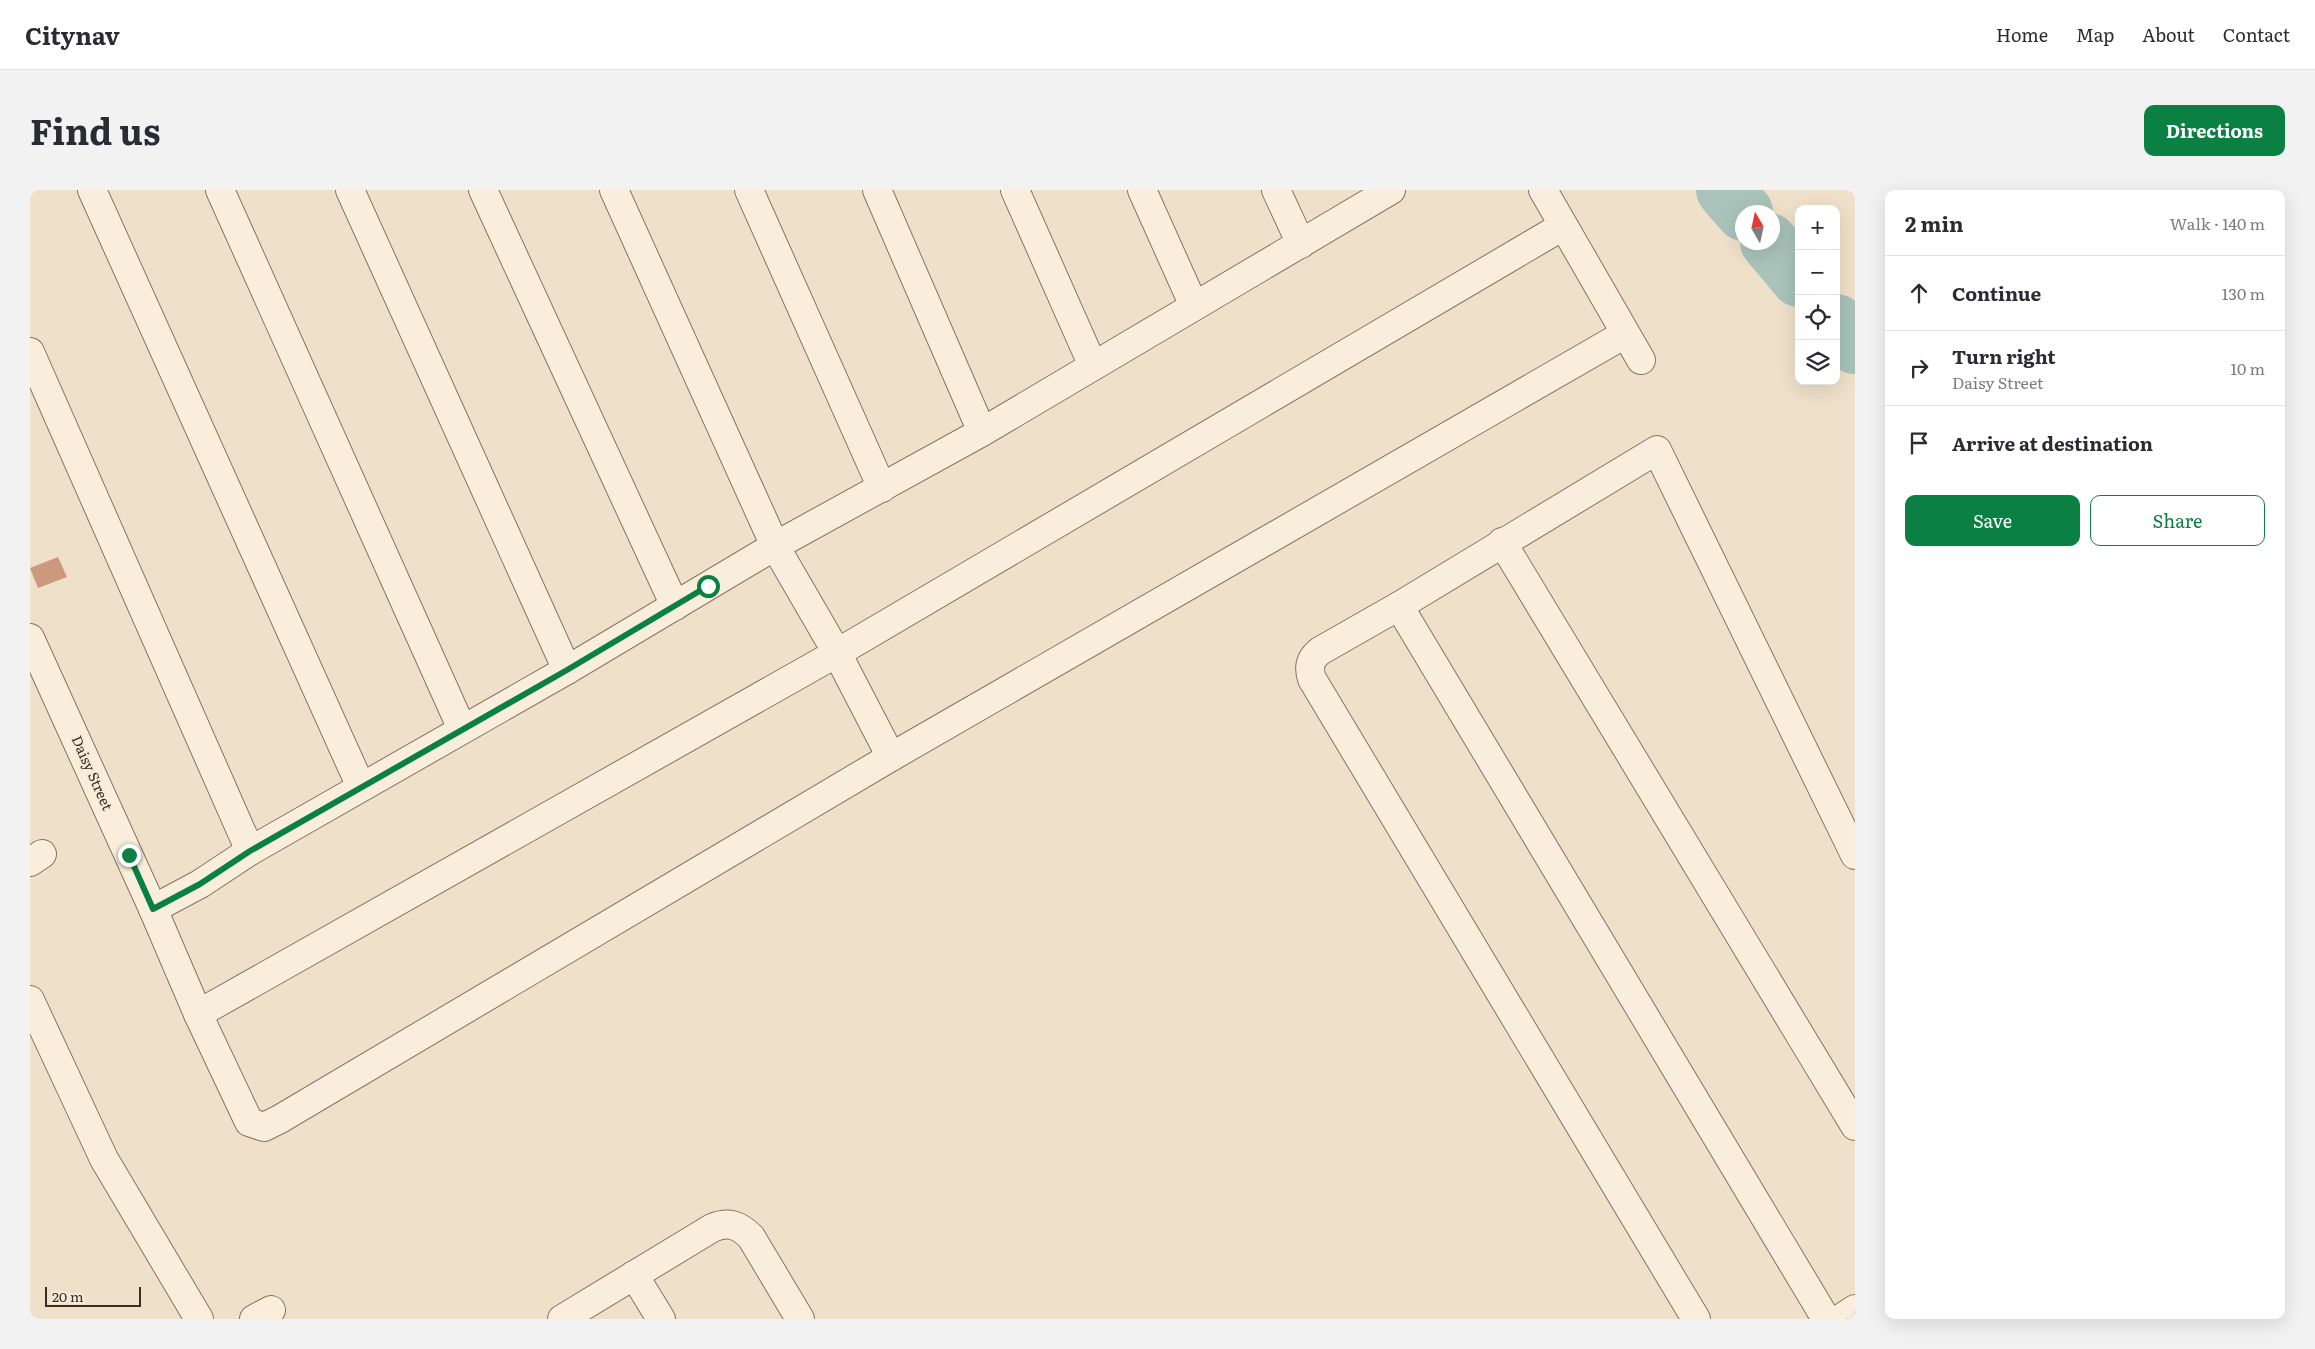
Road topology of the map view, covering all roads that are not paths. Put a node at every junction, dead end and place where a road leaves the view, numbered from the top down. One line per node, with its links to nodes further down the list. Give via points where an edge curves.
1 (92, 190): 31 (street)
2 (220, 190): 29 (street)
3 (350, 190): 28 (street)
4 (483, 190): 24 (street)
5 (614, 190): 23 (street)
6 (749, 190): 21 (street)
7 (877, 190): 20 (street)
8 (1015, 190): 19 (street)
9 (1142, 190): 15 (street)
10 (1276, 190): 14 (street)
11 (1391, 190): 14 (street)
12 (1543, 190): 13 (street)
13 (1564, 226): 16 (street); 27 (street)
14 (1301, 244): 15 (street)
15 (1194, 306): 19 (street)
16 (1625, 334): 18 (street); 30 (street, Daisy Street)
17 (30, 352): 32 (street)
18 (1641, 360)
19 (1093, 366): 20 (street)
20 (982, 432): 21 (street)
21 (882, 488): 23 (street)
22 (1502, 542): 25 (street); 33 (street, via 1657,450); 37 (street)
23 (774, 546): 24 (street); 27 (street)
24 (675, 606): 28 (street)
25 (1400, 606): 44 (street, via 1314,656 1309,672); 45 (street)
26 (30, 638): 34 (street, Daisy Street)
27 (837, 653): 30 (street); 36 (street)
28 (567, 670): 29 (street)
29 (462, 729): 31 (street)
30 (891, 757): 36 (street, Daisy Street, via 264,1127 249,1122)
31 (361, 787): 32 (street)
32 (250, 851): 34 (street, via 200,884)
33 (1855, 855)
34 (153, 909): 36 (street, Daisy Street)
35 (30, 1000): 40 (street, via 104,1159)
36 (198, 1014)
37 (1855, 1126)
38 (634, 1274): 41 (street); 42 (street); 43 (street, via 712,1228 733,1224 751,1237)
39 (1855, 1309): 46 (street)
40 (199, 1319)
41 (562, 1319)
42 (661, 1319)
43 (800, 1319)
44 (1696, 1319)
45 (1826, 1319)
46 (1840, 1319)

